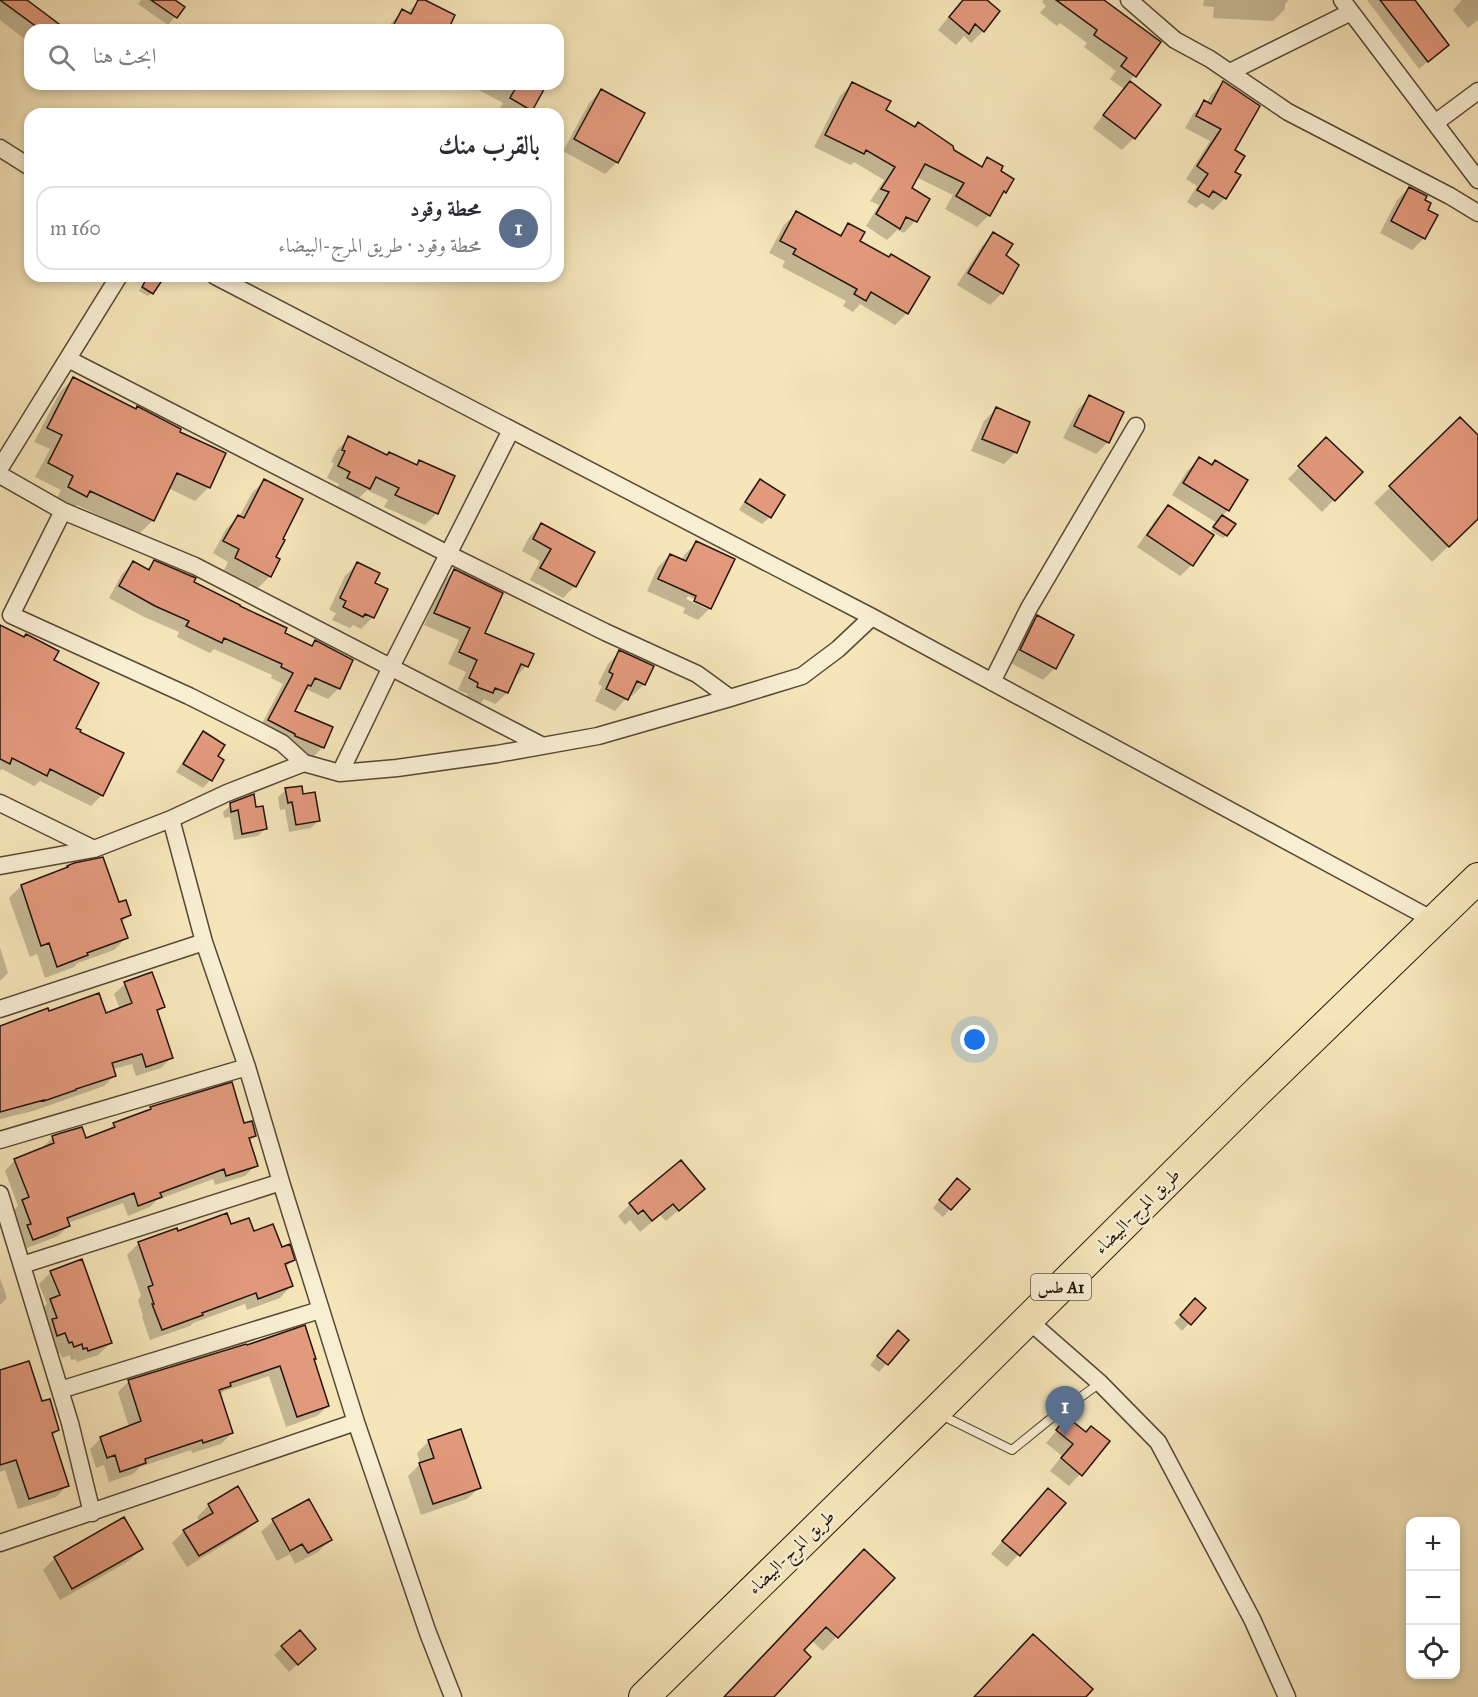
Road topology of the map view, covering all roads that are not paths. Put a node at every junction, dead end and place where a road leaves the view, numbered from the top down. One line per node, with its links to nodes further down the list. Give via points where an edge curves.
1 (1129, 0): 3 (street, via 1175,40)
2 (1347, 6): 3 (street); 5 (street)
3 (1230, 72): 9 (street, via 1288,112)
4 (1478, 91): 5 (street)
5 (1435, 123): 8 (street)
6 (0, 148): 7 (street)
7 (24, 163)
8 (1478, 180)
9 (1478, 213)
10 (115, 282): 12 (street)
11 (226, 282): 14 (street)
12 (68, 358): 15 (street); 18 (street)
13 (1137, 426): 21 (street, via 1029,608)
14 (511, 430): 18 (street); 19 (street)
15 (0, 468)
16 (0, 475): 17 (street)
17 (63, 511): 20 (street, via 195,566); 24 (street, via 11,615 259,731 282,743)
18 (448, 554): 20 (street); 22 (street, via 697,674)
19 (872, 617): 21 (street); 22 (street, via 802,676)
20 (391, 667): 23 (street); 25 (street)
21 (992, 682): 31 (street)
22 (730, 698): 23 (street, via 598,736)
23 (542, 746): 25 (street)
24 (304, 763): 25 (street); 27 (street)
25 (340, 773)
26 (0, 803): 28 (street)
27 (171, 819): 28 (street); 32 (street)
28 (94, 849): 29 (street)
29 (0, 866)
30 (1478, 878): 31 (highway, طريق المرج-البيضاء / طس A1)
31 (1435, 921): 40 (highway, طريق المرج-البيضاء / طس A1)
32 (204, 942): 33 (street); 34 (street)
33 (0, 1009)
34 (247, 1067): 35 (street); 36 (street)
35 (0, 1140)
36 (281, 1182): 38 (street); 39 (street)
37 (0, 1194): 38 (street)
38 (22, 1265): 42 (street)
39 (320, 1310): 42 (street); 44 (street)
40 (1028, 1320): 41 (street); 43 (highway, طريق المرج-البيضاء / طس A1)
41 (1100, 1383): 43 (lane, via 1012,1450); 49 (street, via 1158,1442 1252,1619)
42 (60, 1390): 45 (street)
43 (935, 1412): 48 (highway, طريق المرج-البيضاء / طس A1)
44 (356, 1422): 45 (street); 47 (street)
45 (92, 1512): 46 (street)
46 (0, 1543)
47 (453, 1697)
48 (644, 1697)
49 (1287, 1697)

